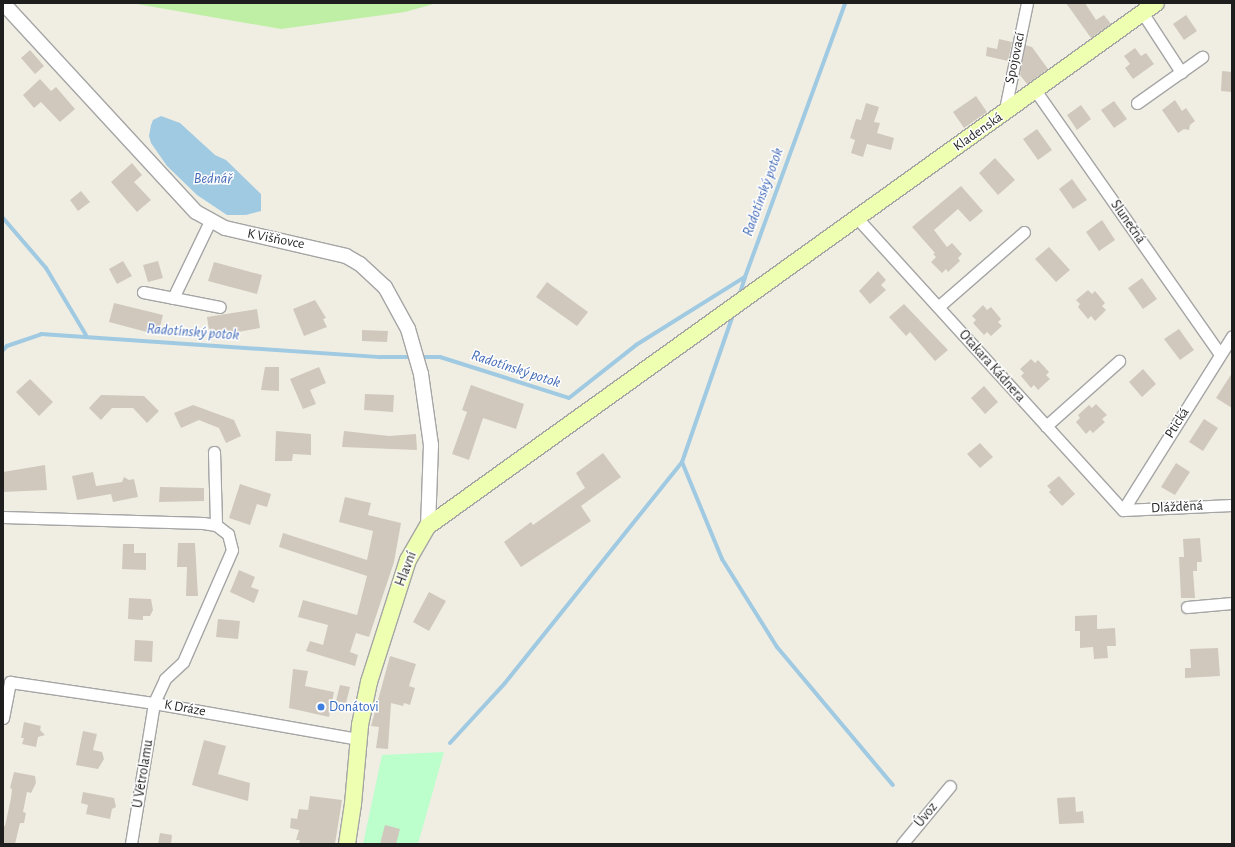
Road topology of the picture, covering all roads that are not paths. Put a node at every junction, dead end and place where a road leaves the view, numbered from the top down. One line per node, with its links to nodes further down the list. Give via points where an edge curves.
1 (3, 3): 11 (street, K Višňovce, via 189,207)
2 (1027, 3): 9 (street, Spojovací)
3 (1156, 3): 4 (main road, Kladenská)
4 (1142, 12): 6 (street); 7 (main road, Kladenská)
5 (1202, 57): 6 (street)
6 (1181, 72): 8 (street)
7 (1035, 90): 9 (main road, Kladenská); 18 (street, Slunečná)
8 (1137, 104)
9 (1004, 114): 10 (main road, Kladenská)
10 (857, 218): 16 (street, Otakara Kádnera); 20 (main road, Kladenská)
11 (210, 221): 14 (street); 27 (street, K Višňovce, via 237,231 346,256 366,269 391,296 411,339 424,394 431,445)
12 (1024, 232): 16 (street)
13 (143, 292): 14 (street)
14 (173, 298): 15 (street)
15 (220, 307)
16 (938, 307): 21 (street, Otakara Kádnera)
17 (1232, 336): 18 (street, Ptická)
18 (1220, 354): 24 (street, Ptická)
19 (1120, 361): 21 (street)
20 (618, 391): 27 (main road, Hlavní, via 451,507)
21 (1046, 426): 24 (street, Otakara Kádnera)
22 (214, 452): 26 (street)
23 (1232, 505): 24 (street, Dlážděná)
24 (1123, 510)
25 (3, 517): 26 (street)
26 (216, 525): 30 (street, U Větrolamu, via 228,534 232,550 182,662 165,679)
27 (428, 526): 32 (main road, Hlavní, via 414,548 398,588 362,708)
28 (1232, 603): 29 (street)
29 (1187, 607)
30 (154, 703): 31 (street, K Dráze, via 10,682); 32 (street, K Dráze); 34 (street, U Větrolamu)
31 (3, 718)
32 (359, 739): 35 (main road, Hlavní)
33 (950, 786): 36 (street, Úvoz)
34 (131, 844)
35 (347, 844)
36 (902, 844)

